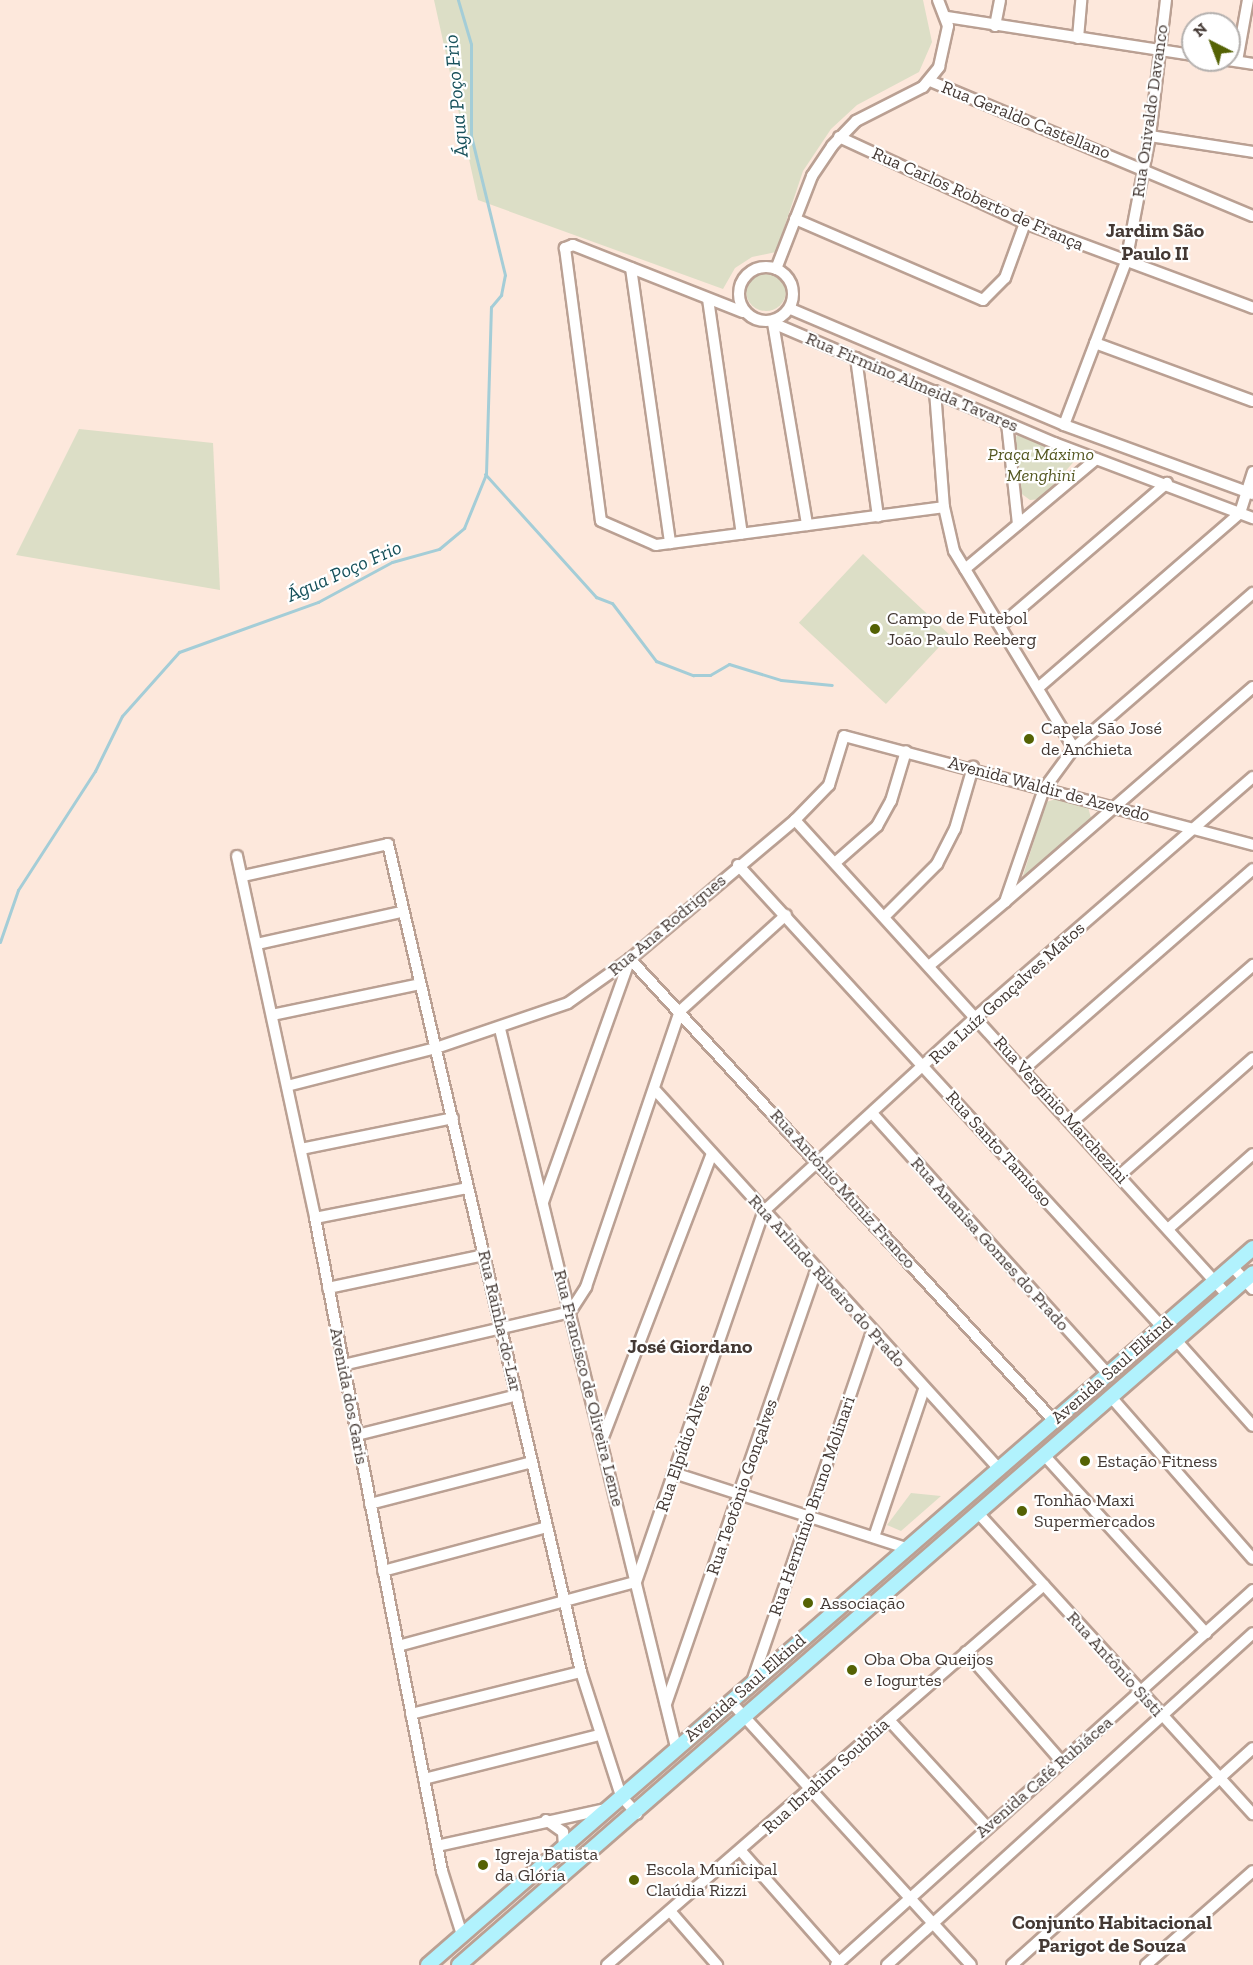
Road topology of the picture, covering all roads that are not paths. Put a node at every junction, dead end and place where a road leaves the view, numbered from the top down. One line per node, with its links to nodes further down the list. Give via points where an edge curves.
1 (938, 0): 6 (street)
2 (1000, 0): 7 (street)
3 (1081, 0): 9 (street)
4 (1166, 0): 10 (street, Rua Onivaldo Davanco)
5 (1248, 0): 8 (street)
6 (947, 17): 7 (street); 12 (street, via 947,44)
7 (995, 26): 9 (street)
8 (1241, 28)
9 (1078, 38): 10 (street)
10 (1158, 50): 11 (street); 13 (street, Rua Onivaldo Davanco)
11 (1181, 53)
12 (930, 81): 14 (street, via 866,115); 16 (street, Rua Geraldo Castellano)
13 (1150, 136): 15 (street); 16 (street, Rua Onivaldo Davanco)
14 (839, 137): 18 (street, via 817,166); 19 (street, Rua Carlos Roberto de França)
15 (1253, 152)
16 (1144, 168): 17 (street, Rua Geraldo Castellano); 20 (street, Rua Onivaldo Davanco)
17 (1253, 216)
18 (795, 219): 19 (street, via 983,300 1005,278); 22 (street)
19 (1025, 223): 20 (street, Rua Carlos Roberto de França)
20 (1126, 262): 24 (street, Rua Carlos Roberto de França); 28 (street, Rua Onivaldo Davanco)
21 (632, 268): 23 (street, Rua Firmino Almeida Tavares); 45 (street); 45 (street, Rua Firmino Almeida Tavares, via 573,245 564,250 597,515 638,541)
22 (776, 269): 25 (street, via 794,289); 26 (street, via 758,268 743,279 738,295)
23 (708, 299): 26 (street, Rua Firmino Almeida Tavares); 44 (street)
24 (1253, 308)
25 (791, 309): 27 (street); 33 (street, Rua Firmino Almeida Tavares)
26 (743, 312): 27 (street, Rua Firmino Almeida Tavares)
27 (773, 323): 29 (street, Rua Firmino Almeida Tavares); 43 (street)
28 (1095, 344): 31 (street); 33 (street, Rua Onivaldo Davanco)
29 (856, 358): 30 (street, Rua Firmino Almeida Tavares); 40 (street)
30 (935, 391): 32 (street, Rua Firmino Almeida Tavares); 38 (street)
31 (1253, 401)
32 (1008, 423): 34 (street, Rua Firmino Almeida Tavares); 42 (street)
33 (1064, 425): 37 (street, Rua Firmino Almeida Tavares)
34 (1096, 459): 36 (street, Rua Firmino Almeida Tavares); 42 (street)
35 (1253, 472): 37 (street)
36 (1167, 483): 39 (street, Rua Firmino Almeida Tavares); 48 (street)
37 (1249, 493): 39 (street)
38 (944, 507): 40 (street); 46 (street, via 954,551)
39 (1240, 513): 41 (street, Rua Firmino Almeida Tavares); 50 (street)
40 (878, 516): 43 (street)
41 (1253, 518)
42 (1018, 524): 46 (street)
43 (807, 525): 44 (street)
44 (742, 534): 45 (street)
45 (670, 543)
46 (965, 569): 48 (street)
47 (1253, 593): 52 (street)
48 (1000, 626): 50 (street)
49 (1253, 687): 57 (street)
50 (1038, 688): 52 (street)
51 (844, 736): 53 (street, Avenida Waldir de Azevedo); 58 (street, Rua Ana Rodrigues, via 829,785)
52 (1074, 748): 56 (street)
53 (906, 751): 54 (street, Avenida Waldir de Azevedo); 62 (street, via 891,801 877,826)
54 (973, 767): 56 (street, Avenida Waldir de Azevedo); 69 (street, via 955,829 937,864)
55 (1253, 777): 59 (street, Rua Luíz Gonçalves Matos)
56 (1044, 789): 57 (street, Avenida Waldir de Azevedo); 66 (street)
57 (1116, 807): 59 (street, Avenida Waldir de Azevedo); 66 (street)
58 (795, 820): 62 (street, Rua Vergínio Marchezini); 63 (street, Rua Ana Rodrigues)
59 (1193, 828): 60 (street, Avenida Waldir de Azevedo); 77 (street, Rua Luíz Gonçalves Matos)
60 (1253, 845)
61 (237, 856): 65 (street, Avenida dos Garis)
62 (836, 862): 69 (street, Rua Vergínio Marchezini)
63 (738, 865): 68 (street, Rua Santo Tamioso); 71 (street, Rua Ana Rodrigues)
64 (1253, 868): 82 (street)
65 (243, 876): 67 (street, Rua Rainha-do-Lar, via 388,844); 70 (street, Avenida dos Garis)
66 (1005, 902): 73 (street)
67 (401, 912): 70 (street); 74 (street, Rua Rainha-do-Lar)
68 (786, 915): 75 (street); 81 (street, Rua Santo Tamioso)
69 (885, 916): 73 (street, Rua Vergínio Marchezini)
70 (257, 944): 76 (street, Avenida dos Garis)
71 (630, 959): 75 (street, Rua Antônio Muniz Franco); 78 (street, Rua Ana Rodrigues, via 568,1004); 94 (street)
72 (1253, 964): 87 (street)
73 (930, 965): 77 (street, Rua Vergínio Marchezini)
74 (420, 984): 76 (street); 79 (street, Rua Rainha-do-Lar)
75 (680, 1011): 84 (street); 91 (street, Rua Antônio Muniz Franco)
76 (272, 1015): 83 (street, Avenida dos Garis)
77 (977, 1016): 81 (street, Rua Luíz Gonçalves Matos); 82 (street, Rua Vergínio Marchezini)
78 (500, 1029): 79 (street, Rua Ana Rodrigues); 94 (street, Rua Francisco de Oliveira Leme)
79 (436, 1048): 83 (street, Rua Ana Rodrigues); 86 (street, Rua Rainha-do-Lar)
80 (1253, 1059): 92 (street)
81 (925, 1067): 85 (street, Rua Luíz Gonçalves Matos); 108 (street, Rua Santo Tamioso)
82 (1024, 1069): 87 (street, Rua Vergínio Marchezini)
83 (287, 1086): 88 (street, Avenida dos Garis)
84 (656, 1091): 89 (street, Rua Arlindo Ribeiro do Prado); 106 (street, via 586,1287)
85 (872, 1113): 91 (street, Rua Luíz Gonçalves Matos); 112 (street, Rua Ananisa Gomes do Prado)
86 (453, 1118): 88 (street); 93 (street, Rua Rainha-do-Lar)
87 (1072, 1122): 92 (street, Rua Vergínio Marchezini)
88 (301, 1149): 96 (street, Avenida dos Garis)
89 (712, 1153): 95 (street, Rua Arlindo Ribeiro do Prado); 119 (street)
90 (1253, 1154): 97 (street)
91 (818, 1161): 95 (street, Rua Luíz Gonçalves Matos); 116 (street, Rua Antônio Muniz Franco)
92 (1120, 1175): 97 (street, Rua Vergínio Marchezini)
93 (468, 1188): 96 (street); 99 (street, Rua Rainha-do-Lar)
94 (543, 1202): 106 (street, Rua Francisco de Oliveira Leme)
95 (764, 1211): 101 (street, Rua Arlindo Ribeiro do Prado); 123 (street, Rua Elpídio Alves)
96 (315, 1218): 104 (street, Avenida dos Garis)
97 (1168, 1229): 103 (street, Rua Vergínio Marchezini)
98 (1253, 1248): 100 (main road, Avenida Saul Elkind)
99 (484, 1255): 104 (street); 107 (street, Rua Rainha-do-Lar)
100 (1232, 1266): 102 (street); 103 (main road, Avenida Saul Elkind)
101 (816, 1270): 109 (street, Rua Arlindo Ribeiro do Prado); 124 (street, Rua Teotônio Gonçalves)
102 (1250, 1280): 105 (main road, Avenida Saul Elkind)
103 (1215, 1281): 105 (street, Rua Vergínio Marchezini); 108 (main road, Avenida Saul Elkind)
104 (328, 1288): 111 (street, Avenida dos Garis)
105 (1227, 1295): 110 (main road, Avenida Saul Elkind)
106 (570, 1312): 107 (street); 119 (street, Rua Francisco de Oliveira Leme)
107 (501, 1326): 111 (street); 114 (street, Rua Rainha-do-Lar)
108 (1162, 1328): 112 (main road, Avenida Saul Elkind)
109 (872, 1331): 113 (street, Rua Arlindo Ribeiro do Prado); 127 (street, Rua Hermínio Bruno Molinari)
110 (1176, 1340): 115 (main road, Avenida Saul Elkind); 117 (street)
111 (343, 1365): 118 (street, Avenida dos Garis)
112 (1108, 1374): 116 (main road, Avenida Saul Elkind)
113 (924, 1389): 122 (street, Rua Arlindo Ribeiro do Prado); 129 (street)
114 (517, 1395): 118 (street); 121 (street, Rua Rainha-do-Lar)
115 (1110, 1397): 120 (main road, Avenida Saul Elkind); 131 (street)
116 (1054, 1421): 122 (main road, Avenida Saul Elkind)
117 (1253, 1426)
118 (357, 1435): 125 (street, Avenida dos Garis)
119 (601, 1440): 133 (street, Rua Francisco de Oliveira Leme)
120 (1044, 1455): 126 (main road, Avenida Saul Elkind); 137 (street)
121 (532, 1462): 125 (street); 128 (street, Rua Rainha-do-Lar)
122 (1000, 1470): 130 (main road, Avenida Saul Elkind)
123 (674, 1473): 124 (street); 133 (street, Rua Elpídio Alves)
124 (741, 1493): 127 (street); 145 (street, Rua Teotônio Gonçalves)
125 (370, 1504): 132 (street, Avenida dos Garis)
126 (978, 1513): 134 (street, Rua Antônio Sisti); 148 (main road, Avenida Saul Elkind)
127 (809, 1515): 129 (street); 142 (street, Rua Hermínio Bruno Molinari)
128 (547, 1527): 132 (street); 136 (street, Rua Rainha-do-Lar)
129 (874, 1537): 130 (street)
130 (909, 1549): 142 (main road, Avenida Saul Elkind)
131 (1253, 1559)
132 (383, 1571): 139 (street, Avenida dos Garis)
133 (636, 1582): 136 (street); 145 (street, Rua Francisco de Oliveira Leme)
134 (1044, 1585): 140 (street, Rua Ibrahim Soubhia); 143 (street, Rua Antônio Sisti)
135 (1253, 1590): 137 (street, Avenida Café Rubiácea)
136 (564, 1599): 139 (street); 141 (street, Rua Rainha-do-Lar)
137 (1206, 1633): 143 (street, Avenida Café Rubiácea)
138 (1253, 1633): 147 (street, Avenida Café Rubiácea)
139 (398, 1646): 146 (street, Avenida dos Garis)
140 (966, 1652): 149 (street, Rua Ibrahim Soubhia); 153 (street)
141 (581, 1672): 146 (street); 150 (street, Rua Rainha-do-Lar)
142 (752, 1682): 144 (main road, Avenida Saul Elkind)
143 (1141, 1692): 147 (street, Rua Antônio Sisti); 153 (street, Avenida Café Rubiácea)
144 (730, 1701): 148 (street); 151 (main road, Avenida Saul Elkind)
145 (666, 1704): 151 (street, Rua Francisco de Oliveira Leme)
146 (411, 1714): 155 (street, Avenida dos Garis)
147 (1162, 1714): 154 (street, Rua Antônio Sisti); 169 (street, Avenida Café Rubiácea)
148 (744, 1716): 156 (street); 159 (main road, Avenida Saul Elkind)
149 (889, 1720): 156 (street, Rua Ibrahim Soubhia); 162 (street)
150 (599, 1735): 155 (street); 157 (street, Rua Rainha-do-Lar)
151 (676, 1747): 157 (main road, Avenida Saul Elkind)
152 (1253, 1749): 154 (street)
153 (1061, 1761): 162 (street, Avenida Café Rubiácea)
154 (1220, 1778): 160 (street, Rua Antônio Sisti); 179 (street)
155 (424, 1779): 163 (street, Avenida dos Garis)
156 (811, 1789): 165 (street, Rua Ibrahim Soubhia); 167 (street)
157 (621, 1796): 158 (main road, Avenida Saul Elkind); 159 (street)
158 (605, 1809): 161 (street); 164 (main road, Avenida Saul Elkind)
159 (637, 1814): 173 (main road, Avenida Saul Elkind)
160 (1253, 1814)
161 (545, 1820): 163 (street); 164 (street, via 563,1832)
162 (987, 1826): 167 (street, Avenida Café Rubiácea)
163 (437, 1846): 170 (street, Avenida dos Garis, via 450,1910)
164 (564, 1847): 170 (main road, Avenida Saul Elkind)
165 (741, 1851): 168 (street, Rua Ibrahim Soubhia); 172 (street)
166 (1253, 1871): 180 (street)
167 (910, 1898): 169 (street); 172 (street, Avenida Café Rubiácea)
168 (670, 1911): 175 (street, Rua Ibrahim Soubhia); 176 (street)
169 (933, 1924): 177 (street, Avenida Café Rubiácea); 178 (street)
170 (462, 1935): 171 (main road, Avenida Saul Elkind)
171 (451, 1945): 173 (street); 174 (main road, Avenida Saul Elkind)
172 (838, 1963)
173 (462, 1964)
174 (428, 1965)
175 (607, 1965)
176 (717, 1965)
177 (887, 1965)
178 (971, 1965)
179 (1012, 1965)
180 (1146, 1965)

